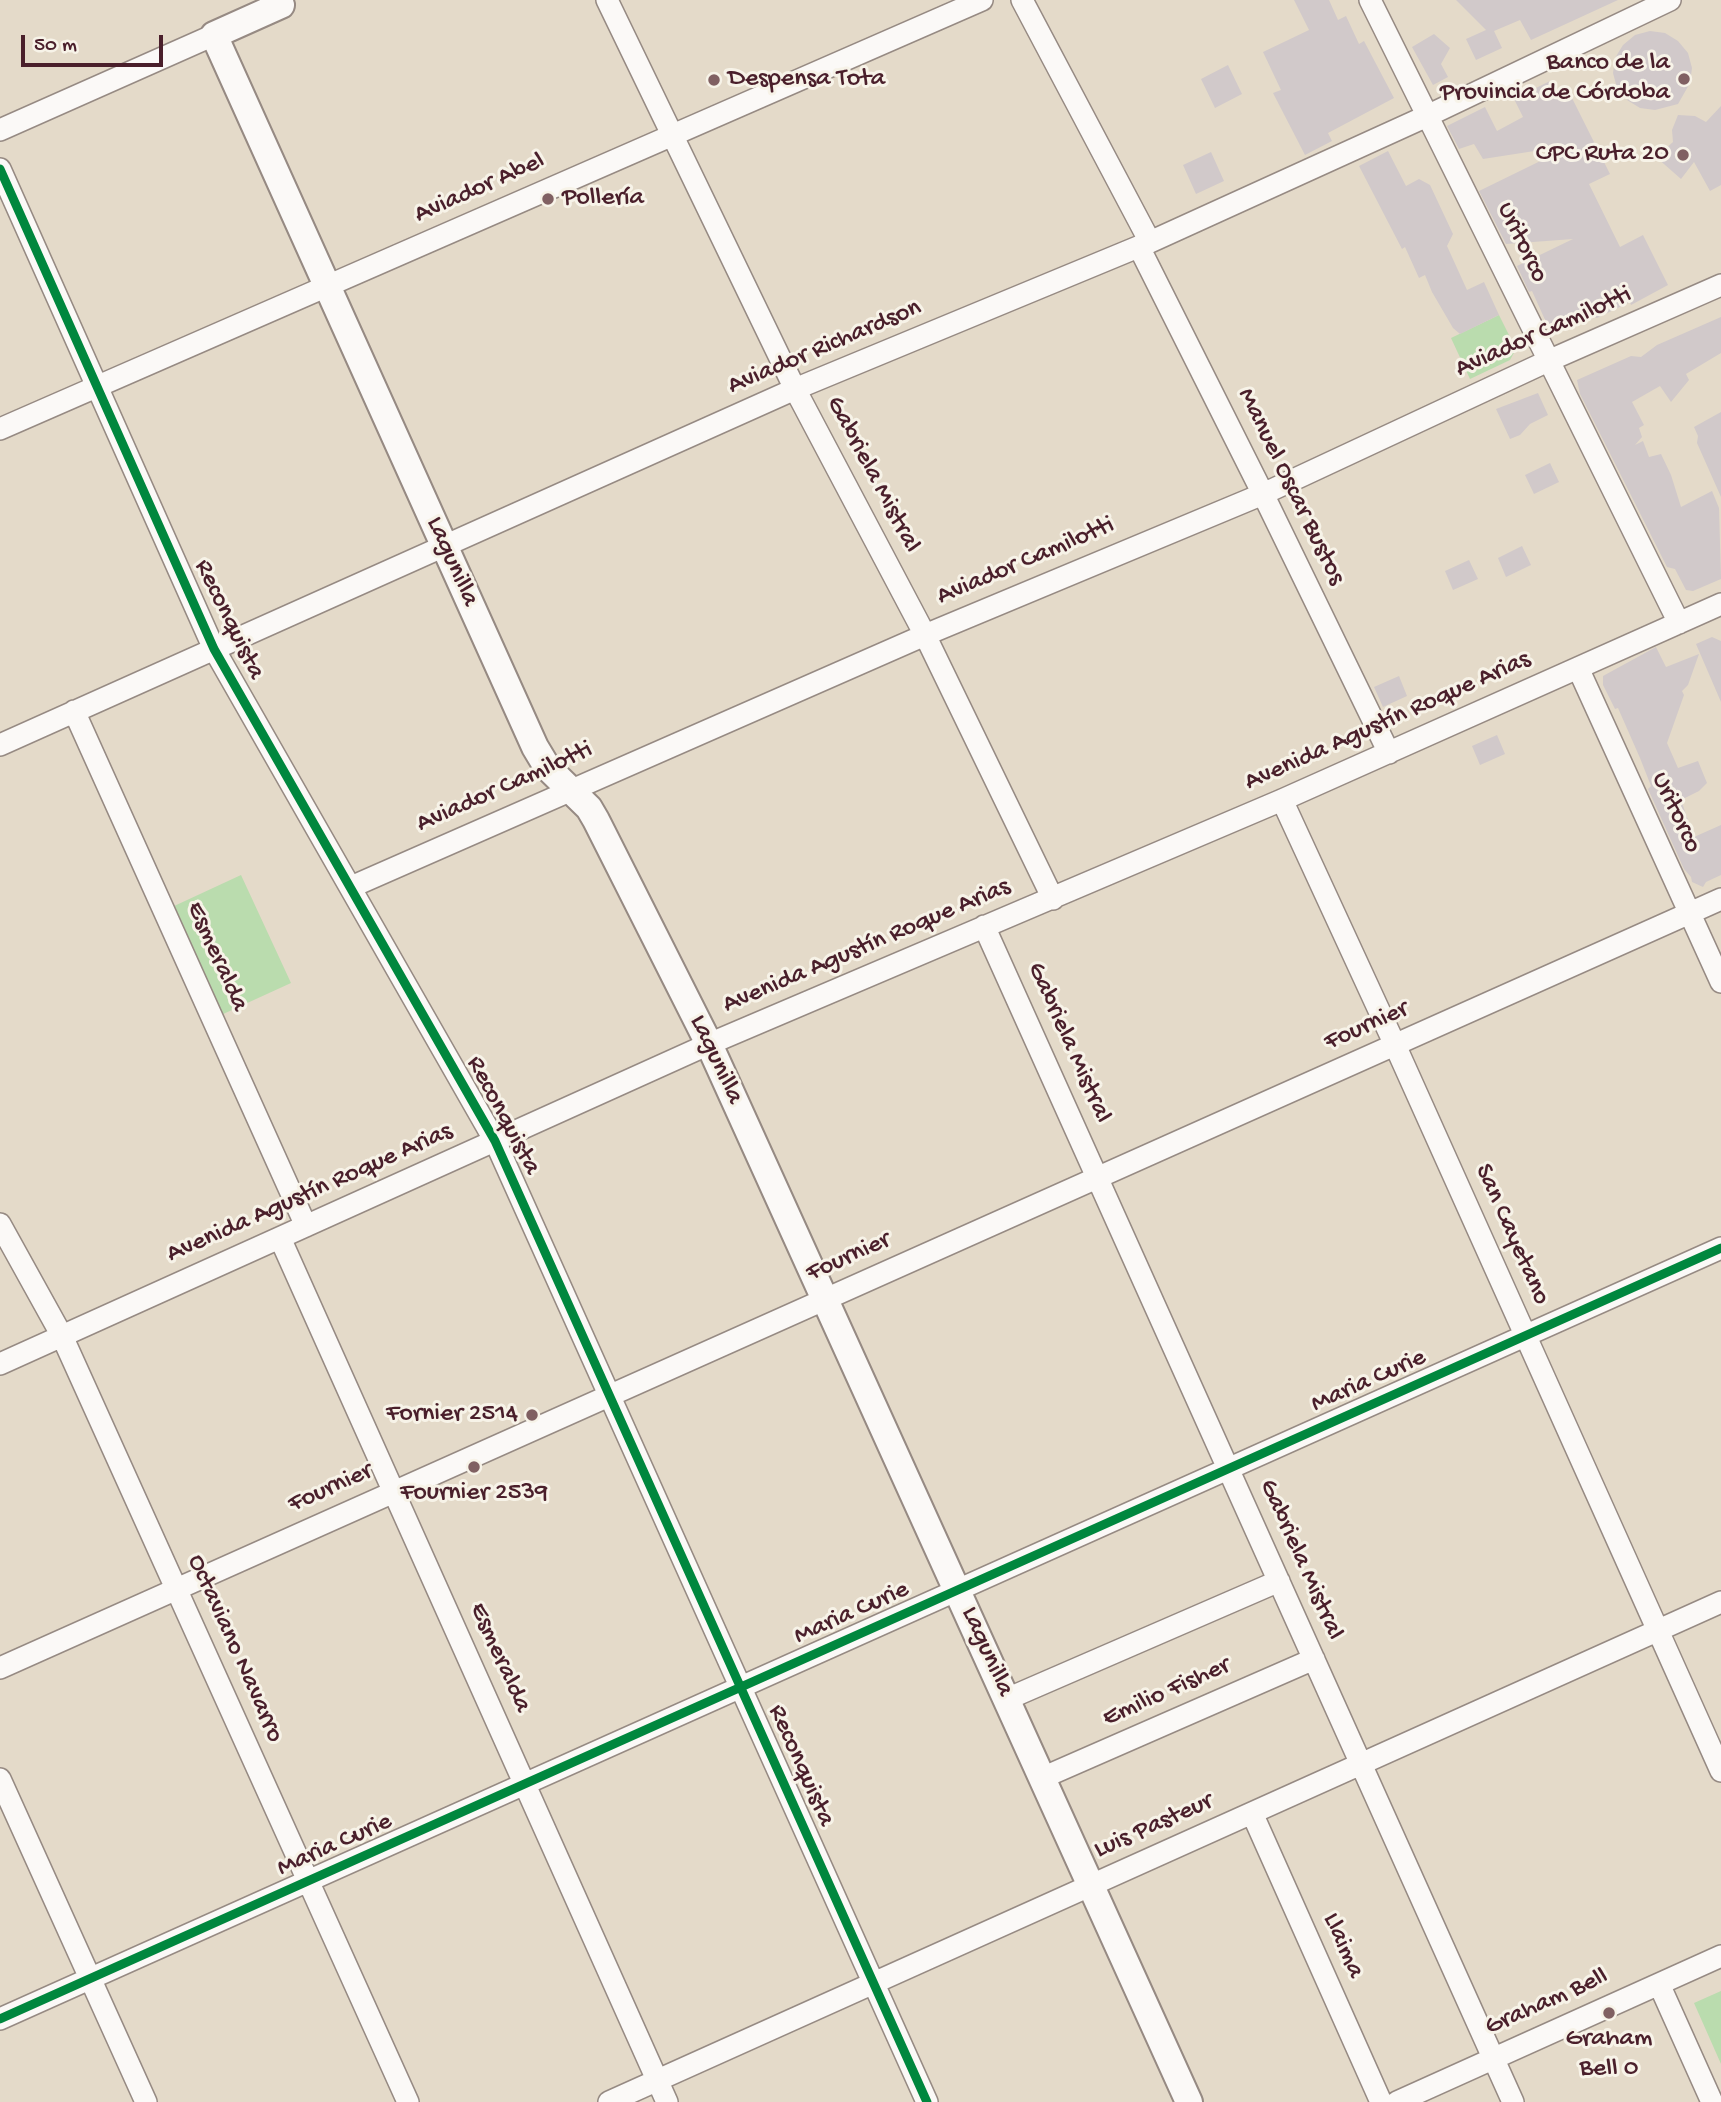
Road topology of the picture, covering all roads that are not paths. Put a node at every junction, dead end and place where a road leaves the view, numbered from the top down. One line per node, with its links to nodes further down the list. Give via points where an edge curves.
1 (607, 0): 10 (street, Gabriela Mistral)
2 (982, 0): 10 (street, Aviador Abel)
3 (1022, 0): 12 (street, Manuel Oscar Bustos)
4 (1370, 0): 8 (street, Uritorco)
5 (1670, 0): 8 (street, Aviador Richardson)
6 (284, 2): 7 (main road)
7 (214, 35): 9 (street); 14 (main road, Lagunilla)
8 (1427, 116): 12 (street, Aviador Richardson); 15 (street, Uritorco)
9 (0, 130)
10 (672, 136): 14 (street, Aviador Abel); 17 (street, Gabriela Mistral)
11 (0, 169): 16 (street, Reconquista)
12 (1144, 245): 17 (street, Aviador Richardson); 19 (street, Manuel Oscar Bustos)
13 (1721, 285): 15 (street, Aviador Camilotti)
14 (327, 286): 16 (street, Aviador Abel); 20 (main road, Lagunilla)
15 (1548, 361): 19 (street, Aviador Camilotti); 22 (street, Uritorco)
16 (98, 386): 18 (street, Aviador Abel); 24 (street, Reconquista)
17 (795, 389): 20 (street, Aviador Richardson); 23 (street, Gabriela Mistral)
18 (0, 429)
19 (1263, 494): 23 (street, Aviador Camilotti); 28 (street, Manuel Oscar Bustos)
20 (444, 546): 24 (street, Aviador Richardson); 29 (main road, Lagunilla, via 535,747)
21 (1721, 604): 22 (street, Avenida Agustín Roque Arias)
22 (1679, 623): 25 (street, Avenida Agustín Roque Arias)
23 (925, 635): 29 (street, Aviador Camilotti); 32 (street, Gabriela Mistral)
24 (214, 649): 26 (street, Aviador Richardson); 31 (street, Reconquista)
25 (1578, 668): 28 (street, Avenida Agustín Roque Arias); 34 (street, Uritorco)
26 (74, 711): 27 (street, Aviador Richardson); 42 (street, Esmeralda)
27 (0, 745)
28 (1390, 753): 30 (street, Avenida Agustín Roque Arias)
29 (570, 791): 31 (street, Aviador Camilotti); 37 (main road, Lagunilla, via 596,820)
30 (1282, 800): 32 (street, Avenida Agustín Roque Arias); 38 (street, San Cayetano)
31 (351, 887): 39 (street, Reconquista)
32 (1053, 899): 35 (street, Avenida Agustín Roque Arias)
33 (1721, 899): 34 (street, Fournier)
34 (1690, 913): 36 (street, Uritorco); 38 (street, Fournier)
35 (984, 926): 37 (street, Avenida Agustín Roque Arias); 40 (street, Gabriela Mistral)
36 (1721, 982)
37 (709, 1044): 39 (street, Avenida Agustín Roque Arias); 45 (main road, Lagunilla)
38 (1395, 1045): 40 (street, Fournier); 46 (street, San Cayetano)
39 (495, 1141): 42 (street, Avenida Agustín Roque Arias); 49 (street, Reconquista)
40 (1098, 1177): 45 (street, Fournier); 50 (street, Gabriela Mistral)
41 (0, 1224): 47 (street, Octaviano Navarro)
42 (306, 1226): 43 (street, Avenida Agustín Roque Arias)
43 (280, 1238): 47 (street, Avenida Agustín Roque Arias); 51 (street, Esmeralda)
44 (1721, 1248): 46 (street, Maria Curie)
45 (826, 1299): 49 (street, Fournier); 54 (main road, Lagunilla)
46 (1525, 1335): 50 (street, Maria Curie); 56 (street, San Cayetano)
47 (62, 1336): 48 (street, Avenida Agustín Roque Arias); 53 (street, Octaviano Navarro)
48 (0, 1364)
49 (611, 1395): 51 (street, Fournier); 59 (street, Reconquista)
50 (1228, 1468): 52 (street, Gabriela Mistral); 54 (street, Maria Curie)
51 (394, 1492): 53 (street, Fournier); 65 (street, Esmeralda)
52 (1279, 1581): 57 (street, Gabriela Mistral); 60 (street)
53 (177, 1589): 58 (street, Fournier); 67 (street, Octaviano Navarro)
54 (958, 1590): 59 (street, Maria Curie); 60 (main road, Lagunilla)
55 (1721, 1602): 56 (street, Luis Pasteur)
56 (1658, 1630): 61 (street, Luis Pasteur); 62 (street, San Cayetano)
57 (1314, 1659): 61 (street, Gabriela Mistral); 63 (street, Emilio Fisher)
58 (0, 1668)
59 (742, 1687): 65 (street, Maria Curie); 71 (street, Reconquista)
60 (1007, 1699): 63 (main road, Lagunilla)
61 (1361, 1764): 66 (street, Luis Pasteur); 74 (street, Gabriela Mistral)
62 (1721, 1771)
63 (1042, 1778): 68 (main road, Lagunilla)
64 (0, 1779): 70 (street)
65 (525, 1784): 67 (street, Maria Curie); 75 (street, Esmeralda)
66 (1252, 1813): 68 (street, Luis Pasteur); 82 (street, Llaima)
67 (308, 1881): 70 (street, Maria Curie); 77 (street, Octaviano Navarro)
68 (1091, 1886): 71 (street, Luis Pasteur); 81 (main road, Lagunilla)
69 (1721, 1956): 72 (street, Graham Bell)
70 (90, 1979): 73 (street, Maria Curie); 76 (street)
71 (875, 1983): 75 (street, Luis Pasteur); 80 (street, Reconquista)
72 (1659, 1984): 74 (street, Graham Bell); 85 (street)
73 (0, 2019)
74 (1493, 2059): 83 (street, Graham Bell); 84 (street, Gabriela Mistral)
75 (657, 2080): 78 (street, Luis Pasteur); 79 (street, Esmeralda)
76 (146, 2102)
77 (408, 2102)
78 (609, 2102)
79 (667, 2102)
80 (927, 2102)
81 (1189, 2102)
82 (1381, 2102)
83 (1397, 2102)
84 (1513, 2102)
85 (1712, 2102)

